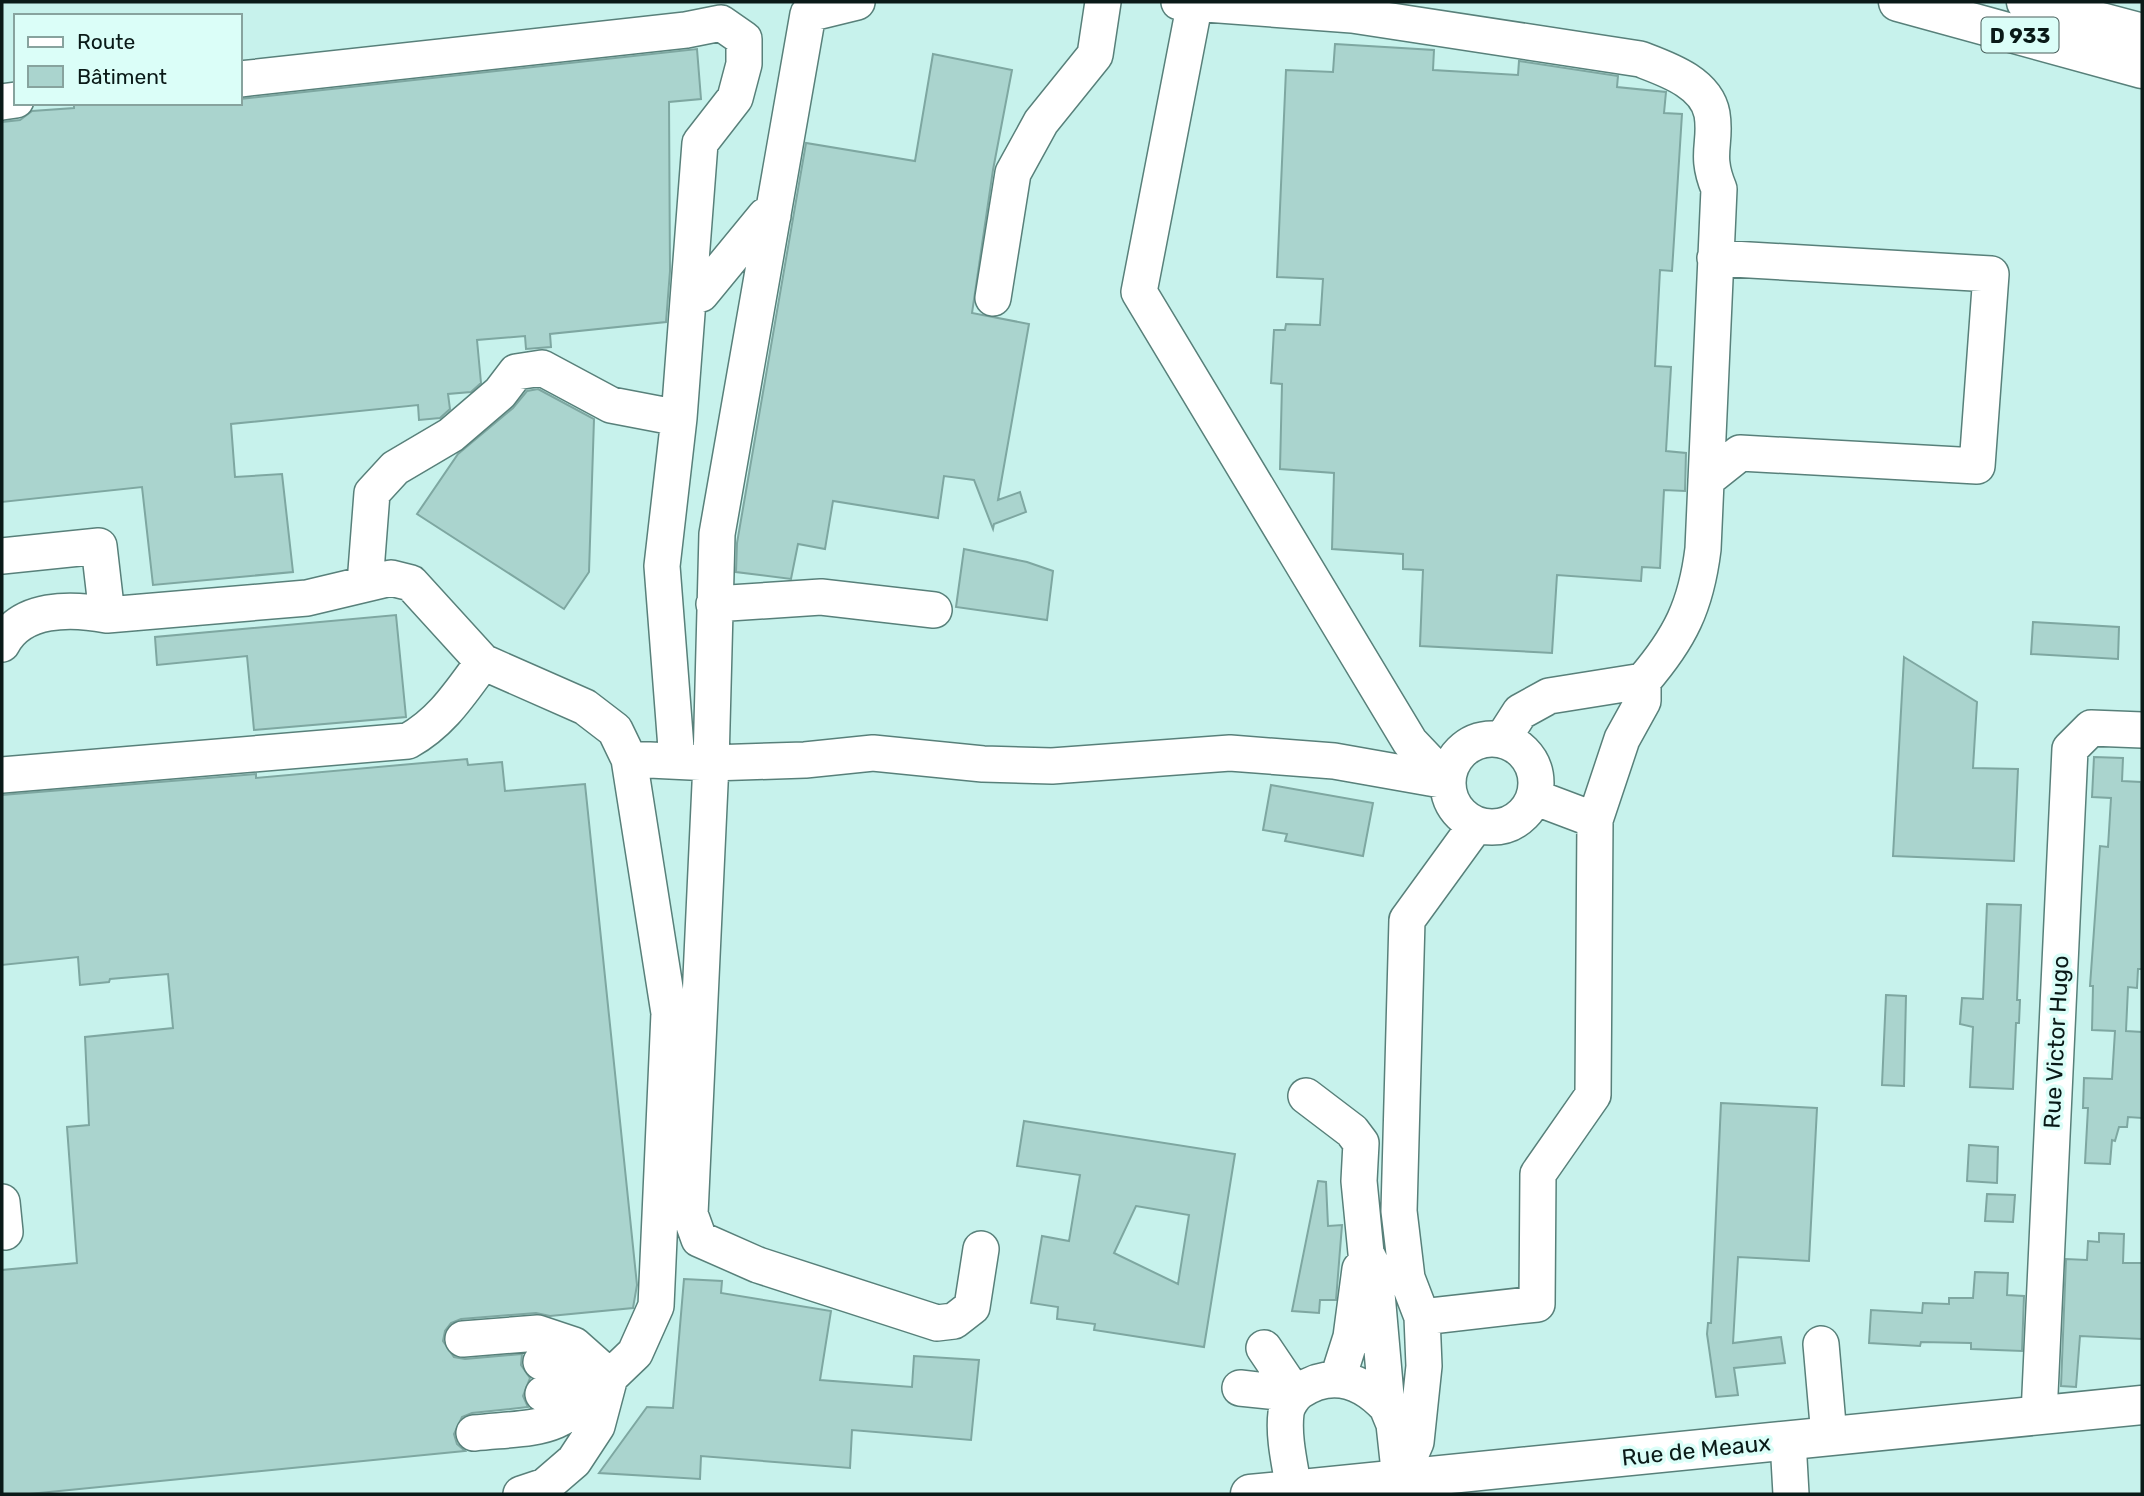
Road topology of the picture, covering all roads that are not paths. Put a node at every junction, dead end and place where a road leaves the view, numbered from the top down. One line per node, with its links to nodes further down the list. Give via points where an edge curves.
1 (857, 2): 10 (street, via 808,14)
2 (1102, 2): 13 (street, via 1095,55 1041,122 1013,173)
3 (1180, 2): 4 (street)
4 (1195, 2): 11 (street, via 1366,18 1640,59 1675,72 1697,89 1712,112 1709,166 1719,189); 30 (street, via 1139,292 1410,741)
5 (1898, 2): 8 (main road, D 933)
6 (2026, 2): 7 (main road, D 933)
7 (2142, 33)
8 (2142, 69)
9 (242, 79): 12 (street, via 721,23 744,40 744,64 735,98 700,143)
10 (773, 216): 12 (street, via 765,216 701,294); 18 (street, via 717,534)
11 (1715, 258): 15 (street); 15 (street, via 1990,274 1977,466 1740,453)
12 (689, 295): 14 (street)
13 (993, 298)
14 (679, 418): 17 (street, via 611,405 542,368 516,372 500,393 451,435 396,468 372,493); 27 (street, via 662,566)
15 (1706, 480): 23 (street, via 1698,588 1685,623)
16 (2, 556): 20 (street, via 99,546)
17 (365, 584): 20 (street, via 307,598); 22 (street, via 391,578 411,583)
18 (714, 604): 19 (street, via 821,597); 28 (street)
19 (934, 610)
20 (107, 615): 21 (street, via 82,610 32,615 7,633)
21 (2, 644)
22 (483, 662): 26 (street, via 585,707 615,730); 29 (street, via 445,714 408,741)
23 (1643, 681): 25 (street, via 1549,696 1520,712); 32 (street, via 1643,701 1622,739)
24 (2142, 730): 50 (street, Rue Victor Hugo, via 2091,728 2070,749)
25 (1502, 740): 30 (street, via 1479,741 1459,753); 31 (street, via 1515,746 1534,768)
26 (629, 759): 27 (street); 43 (street, via 668,1013 656,1306 635,1353)
27 (677, 761): 28 (street)
28 (711, 762): 30 (street, via 873,753 1052,766 1230,753 1334,761); 37 (street, via 690,1214 699,1239 758,1265 937,1322 954,1321 972,1307)
29 (2, 775)
30 (1447, 781): 33 (street, via 1454,807)
31 (1534, 797): 32 (street); 33 (street, via 1528,810 1505,826)
32 (1595, 820): 39 (street, via 1593,1095 1538,1174 1537,1304)
33 (1476, 825): 39 (street, via 1407,920 1399,1211 1407,1278)
34 (1306, 1096): 36 (street, via 1361,1143)
35 (1326, 1134): 36 (street, via 1348,1153)
36 (1354, 1190): 38 (street)
37 (981, 1249)
38 (1366, 1253): 45 (street, via 1351,1338); 49 (street, via 1375,1271)
39 (1422, 1317): 54 (street, via 1424,1366 1416,1442)
40 (463, 1339): 43 (street, via 538,1333 574,1345)
41 (1821, 1344): 52 (street)
42 (1264, 1348): 47 (street)
43 (610, 1377): 44 (street, via 561,1360); 51 (street, via 579,1409 549,1426); 56 (street, via 597,1426 574,1461 545,1486)
44 (542, 1378)
45 (1338, 1378): 47 (street, via 1314,1381); 49 (street, via 1371,1390)
46 (1240, 1400): 47 (street)
47 (1290, 1402): 55 (street)
48 (2142, 1405): 50 (main road, Rue de Meaux)
49 (1387, 1407): 54 (street, via 1394,1424)
50 (2039, 1415): 52 (main road, Rue de Meaux)
51 (474, 1433)
52 (1829, 1436): 53 (main road, Rue de Meaux)
53 (1788, 1441): 54 (main road, Rue de Meaux); 58 (street)
54 (1401, 1486): 55 (main road, Rue de Meaux)
55 (1294, 1490): 57 (main road, Rue de Meaux)
56 (521, 1494)
57 (1250, 1494)
58 (1791, 1494)

